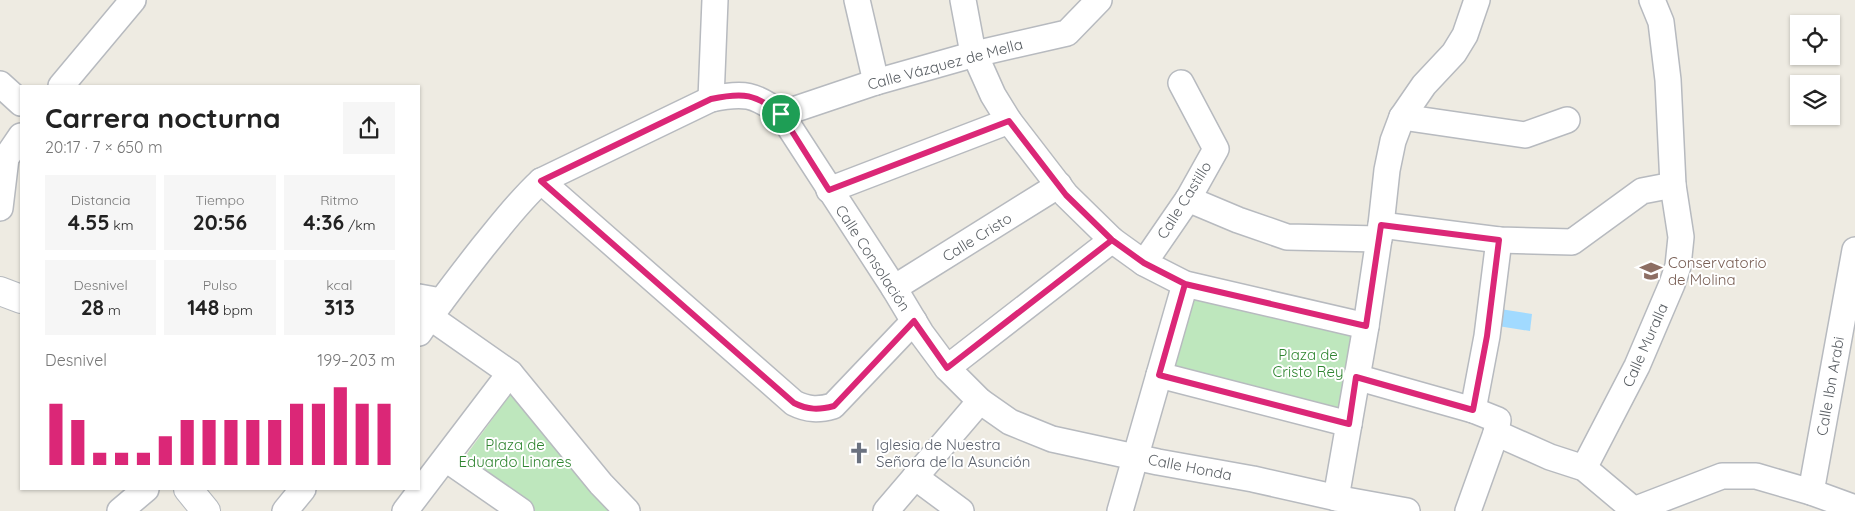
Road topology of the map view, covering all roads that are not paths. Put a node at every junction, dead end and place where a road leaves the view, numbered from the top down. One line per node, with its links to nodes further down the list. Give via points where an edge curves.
1 (133, 0): 12 (street)
2 (715, 0): 13 (street)
3 (857, 0): 9 (street)
4 (963, 0): 8 (street)
5 (1099, 0): 8 (street, Calle Vázquez de Mella, via 1066,33)
6 (1477, 0): 16 (street, via 1454,53 1424,85)
7 (1656, 11): 22 (street, Calle Muralla, via 1668,80)
8 (975, 54): 9 (street, Calle Vázquez de Mella); 18 (street, via 993,95)
9 (876, 82): 15 (street, Calle Vázquez de Mella)
10 (1181, 82): 24 (street, Calle Castillo, via 1216,149)
11 (0, 84): 14 (street)
12 (62, 85)
13 (711, 99): 15 (street, Calle Consolación, via 748,95 763,100); 20 (street, Calle Consolación)
14 (20, 101)
15 (781, 114): 23 (street, Calle Consolación)
16 (1402, 116): 17 (street, via 1525,135); 26 (street, via 1387,170)
17 (1567, 120)
18 (1009, 121): 21 (street); 23 (street)
19 (20, 137): 25 (street, via 6,158)
20 (541, 181): 35 (street, Calle Consolación, via 525,195); 36 (street, via 802,407 819,410 834,406)
21 (1059, 185): 27 (street); 32 (street, Calle Cristo)
22 (1673, 186): 28 (street, via 1642,191 1572,242); 48 (street, Calle Muralla, via 1680,237 1678,266 1637,366)
23 (829, 190): 32 (street, Calle Consolación)
24 (1188, 199): 26 (street, via 1287,237); 30 (street, Calle Castillo)
25 (0, 208)
26 (1380, 232): 28 (street); 37 (street)
27 (1112, 240): 30 (street); 38 (street)
28 (1499, 240): 43 (street, via 1487,336)
29 (1855, 250): 56 (street, Calle Ibn Arabi)
30 (1144, 263): 31 (street)
31 (1185, 284): 37 (street); 40 (street)
32 (894, 288): 36 (street, Calle Consolación)
33 (0, 291): 34 (main road)
34 (20, 299)
35 (427, 312): 39 (street)
36 (914, 321): 38 (street, Calle Consolación)
37 (1366, 326): 41 (street)
38 (947, 368): 42 (street, Calle Honda)
39 (510, 373): 47 (street); 64 (street)
40 (1159, 375): 44 (street); 46 (street)
41 (1356, 377): 43 (street); 44 (street)
42 (980, 401): 46 (street, Calle Honda, via 1010,422 1052,439); 49 (street)
43 (1473, 410): 45 (street)
44 (1349, 424): 55 (street)
45 (1497, 427): 48 (street, via 1550,457); 69 (street)
46 (1135, 457): 55 (street, Calle Honda); 67 (street)
47 (446, 459): 50 (street); 63 (street)
48 (1584, 468): 58 (street)
49 (915, 477): 65 (street); 66 (street)
50 (420, 488)
51 (145, 490): 59 (street)
52 (189, 490): 60 (main road)
53 (302, 490): 61 (street)
54 (419, 490): 62 (street)
55 (1336, 498): 68 (street, Calle Honda)
56 (1822, 501): 57 (street); 58 (street, via 1756,476 1722,476)
57 (1855, 508)
58 (1633, 510)
59 (120, 511)
60 (206, 511)
61 (285, 511)
62 (406, 511)
63 (521, 511)
64 (627, 511)
65 (886, 511)
66 (961, 511)
67 (1120, 511)
68 (1407, 511)
69 (1468, 511)

